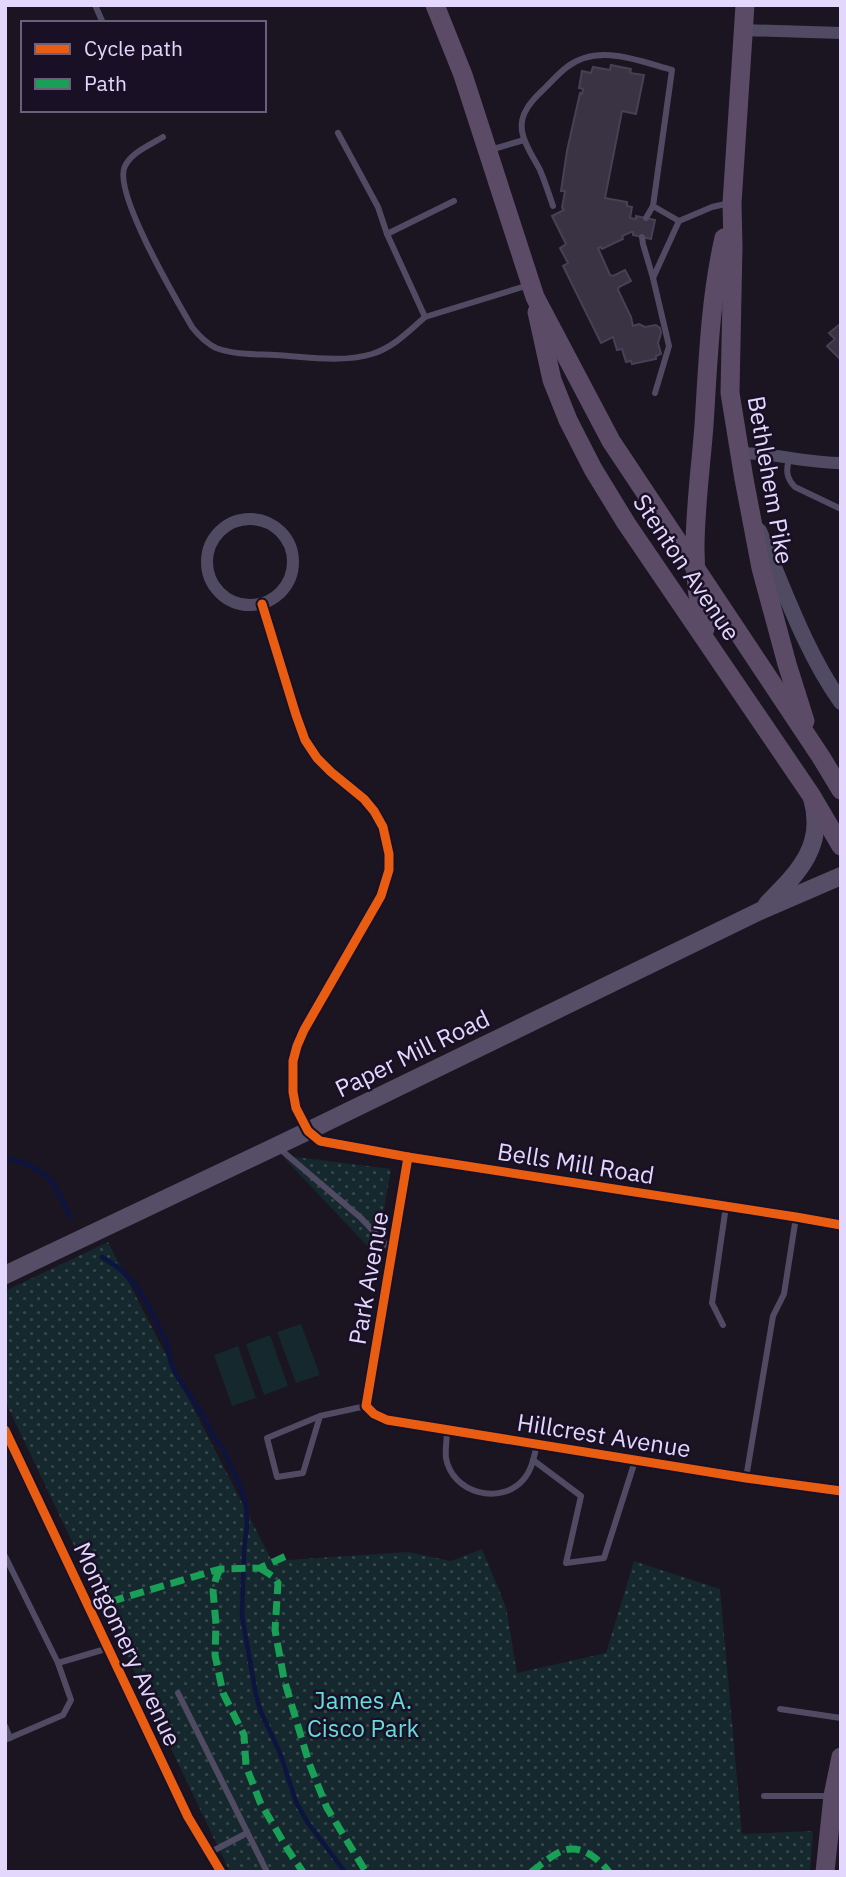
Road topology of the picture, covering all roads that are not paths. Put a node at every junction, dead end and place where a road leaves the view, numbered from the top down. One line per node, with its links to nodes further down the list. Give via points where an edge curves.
1 (95, 5): 4 (lane)
2 (435, 5): 10 (main road, Stenton Avenue)
3 (745, 5): 5 (main road, Bethlehem Pike)
4 (102, 21)
5 (743, 30): 6 (street); 12 (main road, Bethlehem Pike)
6 (841, 33)
7 (338, 132): 17 (lane, via 378,207)
8 (163, 136): 21 (lane, via 134,155 122,177 138,226 204,341 240,353 358,357 397,342)
9 (524, 140): 10 (lane); 13 (lane); 14 (lane, via 526,109 568,66 584,58 608,55 672,71)
10 (488, 150): 20 (main road, Stenton Avenue)
11 (454, 201): 17 (lane)
12 (732, 202): 16 (lane); 23 (main road, Bethlehem Pike, via 730,393); 28 (main road, Bethlehem Pike, via 712,310)
13 (553, 206)
14 (653, 206): 15 (lane); 16 (lane)
15 (646, 218)
16 (678, 221): 19 (lane)
17 (387, 234): 21 (lane)
18 (642, 237): 19 (lane)
19 (653, 278): 22 (lane, via 670,346)
20 (533, 291): 21 (lane); 28 (main road, Stenton Avenue, via 611,441); 30 (main road, Stenton Avenue, via 552,380 580,444 626,523)
21 (425, 317)
22 (655, 393)
23 (740, 453): 24 (street); 26 (main road, Bethlehem Pike)
24 (789, 457): 25 (street); 27 (lane, via 790,482)
25 (841, 463)
26 (749, 507): 31 (street, via 812,653); 32 (main road, Bethlehem Pike, via 787,664)
27 (841, 509)
28 (695, 569): 30 (main road, Bethlehem Pike); 32 (main road, Stenton Avenue)
29 (262, 604): 29 (street, via 286,587 293,558 287,539 276,527 263,520 236,521 212,539 206,567 219,594 247,606); 38 (street, via 305,740 317,758 370,806 383,827 389,855 381,896 297,1046 293,1092)
30 (709, 643): 34 (main road, Stenton Avenue)
31 (841, 702)
32 (821, 757): 33 (main road, Stenton Avenue)
33 (841, 790)
34 (811, 795): 35 (main road, Stenton Avenue); 37 (main road, via 816,818 807,858)
35 (841, 846)
36 (841, 876): 37 (main road, Paper Mill Road)
37 (760, 911): 38 (main road, Paper Mill Road)
38 (308, 1131): 39 (main road, Paper Mill Road); 40 (street, Bells Mill Road, via 320,1141)
39 (276, 1146): 44 (lane, via 361,1218); 45 (main road, Paper Mill Road)
40 (408, 1157): 41 (street, Bells Mill Road); 44 (street, Park Avenue)
41 (726, 1206): 42 (street, Bells Mill Road); 46 (lane, via 712,1303)
42 (796, 1217): 43 (street, Bells Mill Road); 54 (lane, via 784,1294 773,1317)
43 (841, 1225)
44 (392, 1251): 47 (street, Park Avenue)
45 (5, 1275)
46 (723, 1325)
47 (366, 1406): 48 (lane); 50 (street, Hillcrest Avenue, via 387,1420)
48 (320, 1416): 48 (lane, via 303,1473 277,1477 267,1438)
49 (5, 1430): 57 (street, Montgomery Avenue)
50 (447, 1430): 51 (street, Hillcrest Avenue); 53 (lane, via 446,1457 451,1471 471,1490 484,1494 511,1490 522,1481)
51 (537, 1444): 52 (street, Hillcrest Avenue); 53 (lane)
52 (636, 1459): 53 (lane, via 604,1558 566,1563 581,1496); 54 (street, Hillcrest Avenue)
53 (533, 1460)
54 (746, 1478): 55 (street, Hillcrest Avenue)
55 (841, 1491)
56 (5, 1556): 58 (lane)
57 (109, 1648): 58 (lane); 68 (street, Montgomery Avenue)
58 (58, 1663): 63 (lane, via 71,1700 67,1709)
59 (178, 1693): 67 (lane)
60 (780, 1709): 61 (lane)
61 (841, 1718)
62 (5, 1726): 63 (lane)
63 (8, 1739)
64 (841, 1757): 66 (main road)
65 (764, 1796): 66 (lane)
66 (834, 1796): 71 (main road)
67 (247, 1833): 68 (lane); 70 (lane)
68 (209, 1853): 69 (street, Montgomery Avenue)
69 (220, 1872)
70 (267, 1872)
71 (825, 1872)

